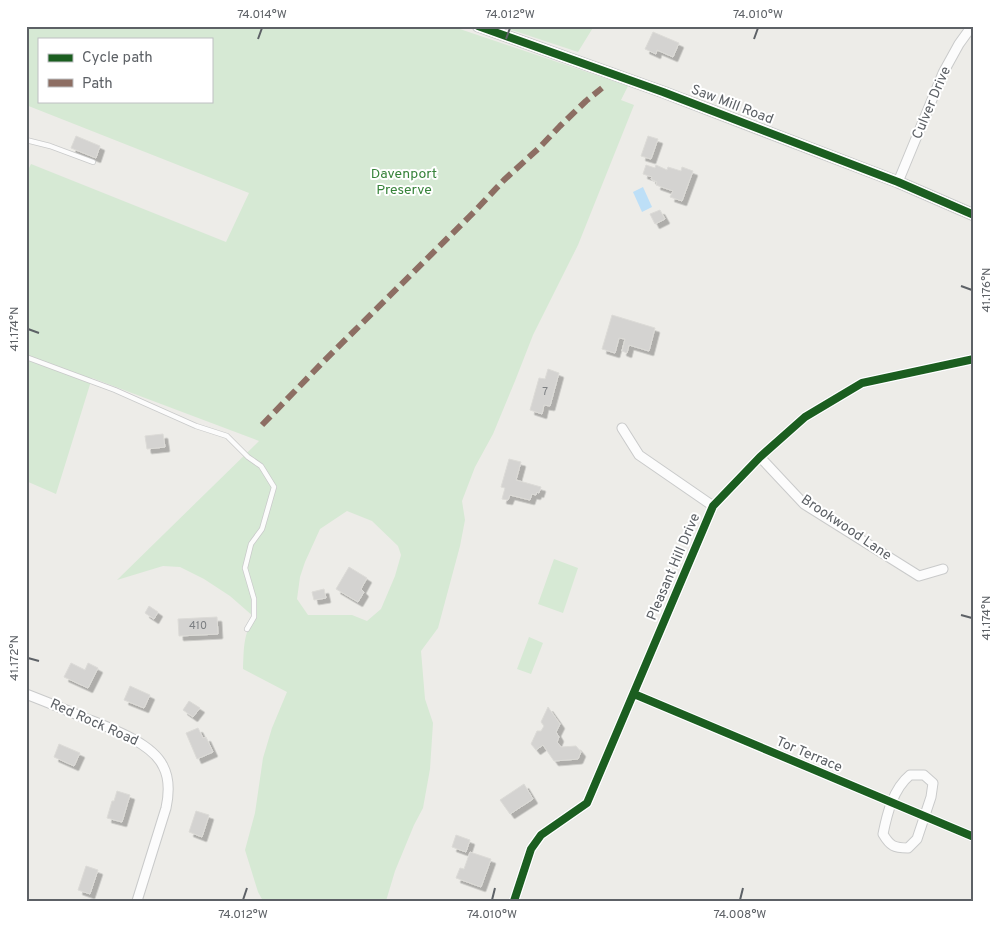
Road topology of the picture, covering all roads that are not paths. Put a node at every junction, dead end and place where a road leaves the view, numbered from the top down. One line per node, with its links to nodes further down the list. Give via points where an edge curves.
1 (478, 26): 5 (street, Saw Mill Road, via 663,92)
2 (972, 26): 5 (street, Culver Drive, via 943,73)
3 (26, 140): 4 (lane)
4 (93, 162)
5 (898, 182): 6 (street, Saw Mill Road)
6 (974, 214)
7 (26, 357): 13 (lane, via 228,436 261,466 274,487 262,529 251,544 245,568 254,599 254,617)
8 (974, 359): 10 (street, Pleasant Hill Drive, via 862,382 805,417)
9 (622, 428): 11 (street, via 638,455)
10 (760, 457): 11 (street, Pleasant Hill Drive); 12 (street, Brookwood Lane, via 804,504 918,576)
11 (713, 506): 15 (street, Pleasant Hill Drive)
12 (943, 569)
13 (247, 630)
14 (26, 694): 19 (street, Red Rock Road, via 130,738 144,746 163,765 168,798)
15 (634, 694): 16 (street, Tor Terrace); 20 (street, Pleasant Hill Drive, via 587,804 541,835 531,849)
16 (892, 803): 17 (street, Tor Terrace); 17 (street, via 902,782 910,775 924,775 933,783 932,797); 17 (street, via 883,834 889,844 908,848 917,839)
17 (924, 817): 18 (street, Tor Terrace)
18 (974, 837)
19 (137, 901)
20 (514, 901)

